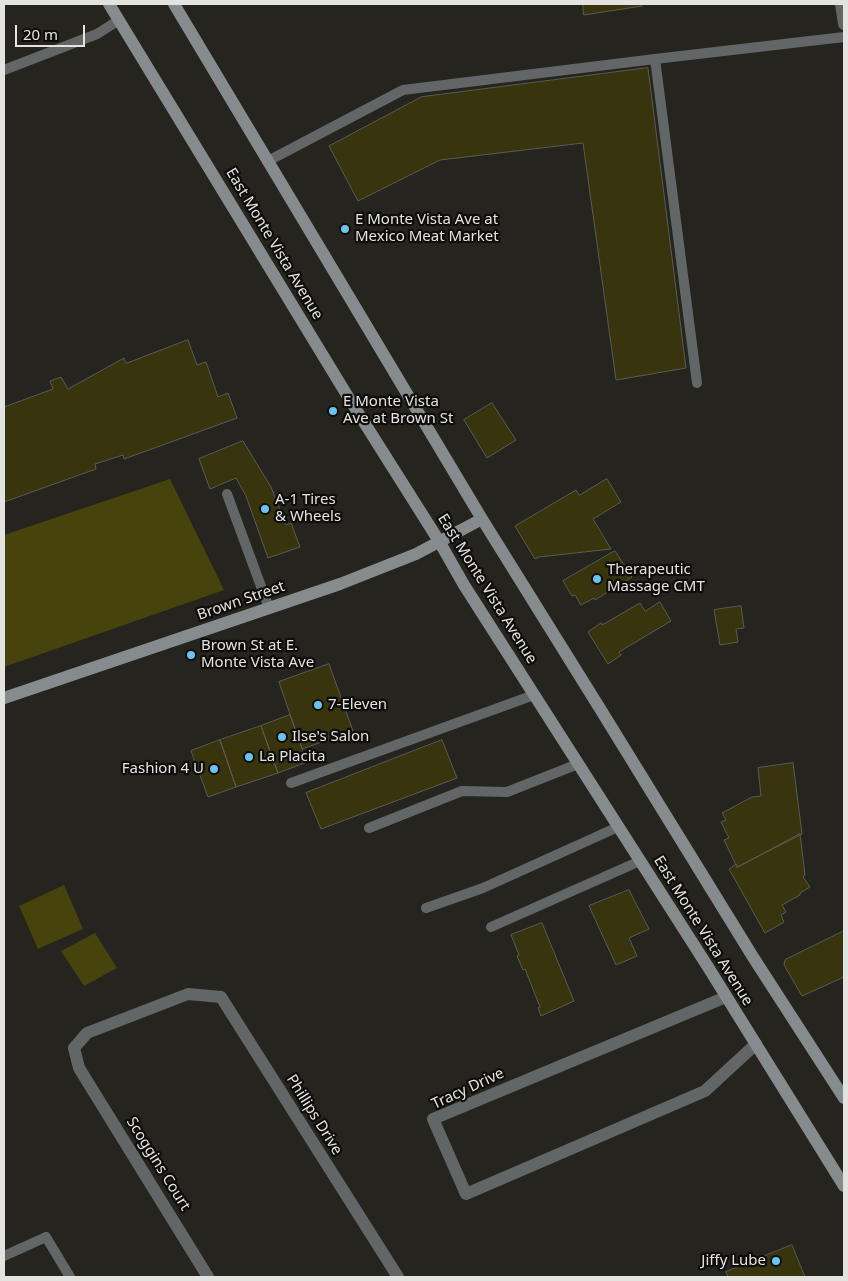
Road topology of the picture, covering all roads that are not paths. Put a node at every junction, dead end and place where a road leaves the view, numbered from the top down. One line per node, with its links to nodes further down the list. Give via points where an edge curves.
1 (109, 4): 4 (main road, East Monte Vista Avenue)
2 (174, 4): 9 (main road, East Monte Vista Avenue)
3 (841, 4): 5 (street)
4 (119, 20): 8 (lane, via 97,34); 13 (main road, East Monte Vista Avenue)
5 (844, 24)
6 (844, 37): 7 (lane)
7 (655, 59): 9 (lane, via 403,90); 10 (lane)
8 (4, 70)
9 (268, 161): 12 (main road, East Monte Vista Avenue)
10 (697, 383)
11 (227, 494): 14 (lane)
12 (482, 519): 13 (main road, Brown Street); 27 (main road, East Monte Vista Avenue, via 752,957)
13 (439, 541): 14 (main road, Brown Street, via 416,554 340,584); 15 (main road, East Monte Vista Avenue)
14 (269, 608): 16 (main road, Brown Street)
15 (534, 695): 17 (main road, East Monte Vista Avenue); 18 (lane)
16 (4, 698)
17 (578, 764): 19 (main road, East Monte Vista Avenue); 20 (lane, via 507,792 462,791)
18 (291, 783)
19 (618, 827): 21 (main road, East Monte Vista Avenue); 22 (lane, via 483,888)
20 (369, 828)
21 (640, 861): 23 (lane); 25 (main road, East Monte Vista Avenue)
22 (426, 908)
23 (491, 927)
24 (188, 994): 31 (street, Scoggins Court, via 86,1033 74,1048 79,1068); 32 (street, Phillips Drive, via 220,997)
25 (726, 998): 26 (main road, East Monte Vista Avenue); 26 (street, Tracy Drive, via 433,1119 466,1194 706,1091)
26 (756, 1044): 28 (main road, East Monte Vista Avenue)
27 (844, 1098)
28 (844, 1186)
29 (4, 1256): 30 (lane, via 46,1237)
30 (70, 1277)
31 (208, 1277)
32 (398, 1277)

